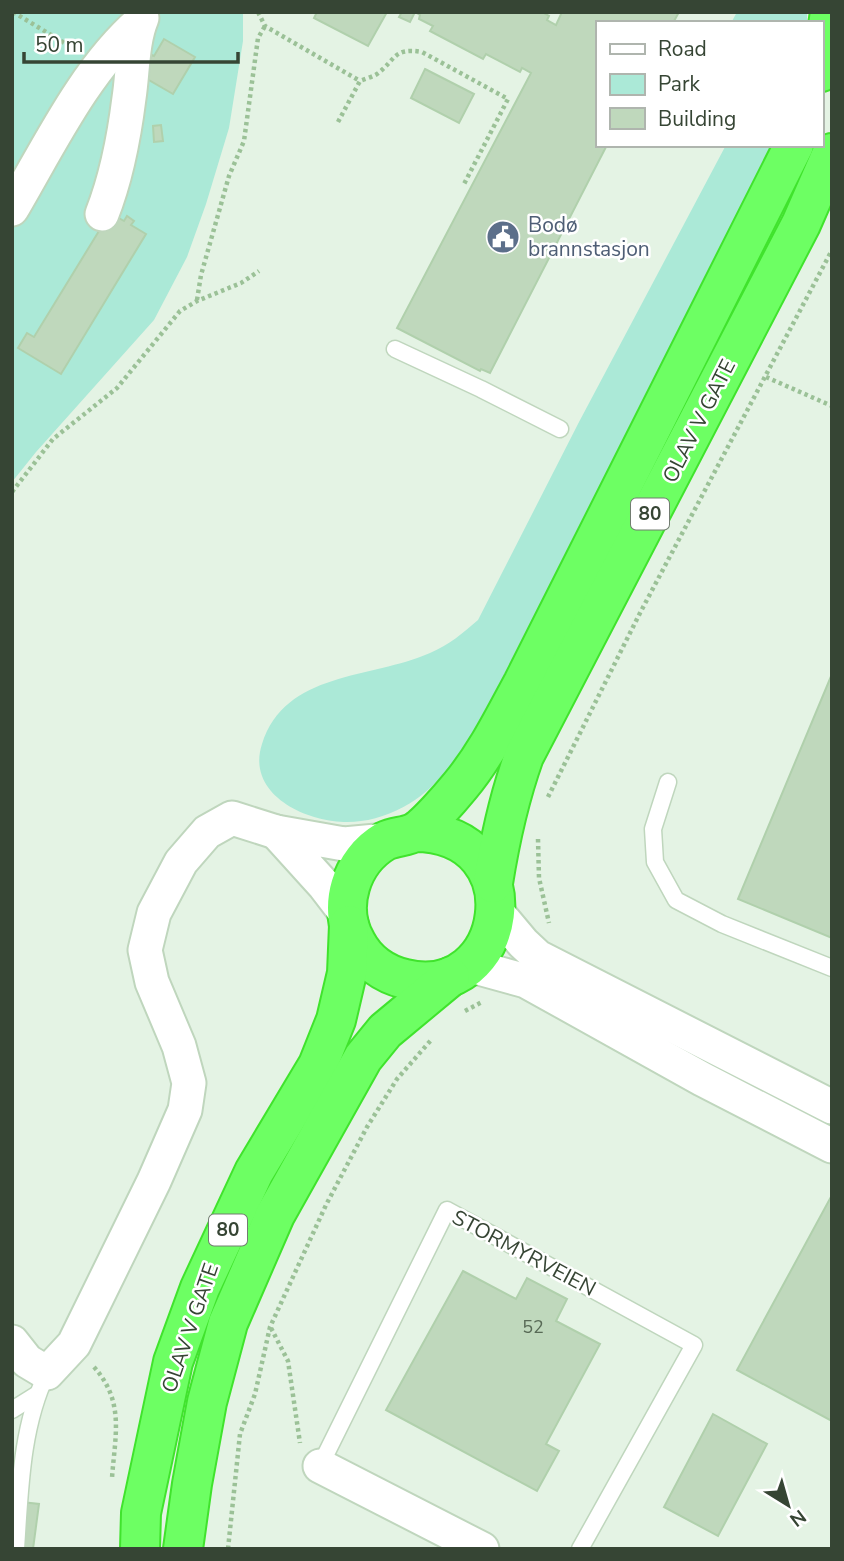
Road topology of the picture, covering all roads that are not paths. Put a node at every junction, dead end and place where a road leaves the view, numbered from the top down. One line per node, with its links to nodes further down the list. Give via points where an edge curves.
1 (830, 12): 3 (highway)
2 (142, 17): 6 (street, via 87,83); 7 (street, via 121,150)
3 (823, 59)
4 (793, 147): 12 (highway, OLAV V GATE / 80, via 485,751 460,786)
5 (832, 153): 13 (highway, OLAV V GATE / 80, via 801,224 524,756 502,832)
6 (12, 209)
7 (102, 214)
8 (395, 349): 9 (lane)
9 (560, 429)
10 (668, 782): 15 (lane, via 653,828 655,862 676,900 722,924)
11 (276, 832): 12 (street, via 344,844); 14 (street, via 324,884); 20 (street, via 232,817 207,832 181,862 154,913 145,950 152,982 186,1071 185,1110 74,1344)
12 (401, 836): 13 (highway, via 432,832 463,844 486,868); 14 (highway, OLAV V GATE / 80, via 374,848 356,871 350,885)
13 (495, 898): 16 (highway, OLAV V GATE / 80, via 492,933 482,951); 17 (street, via 523,943 538,957)
14 (348, 920): 16 (highway, via 366,957 388,973 432,981); 24 (highway, OLAV V GATE / 80, via 347,973 318,1065 254,1172 200,1288 173,1362 141,1513)
15 (832, 968)
16 (459, 971): 18 (street, via 526,981); 25 (highway, OLAV V GATE / 80, via 385,1031 363,1058 275,1215 229,1323 206,1402)
17 (832, 1107)
18 (832, 1146)
19 (12, 1342): 20 (street)
20 (42, 1384): 21 (lane); 23 (lane, via 21,1474)
21 (12, 1410)
22 (320, 1466): 26 (street); 27 (lane, STORMYRVEIEN, via 447,1210 694,1345)
23 (16, 1549)
24 (139, 1549)
25 (183, 1549)
26 (482, 1549)
27 (580, 1549)

